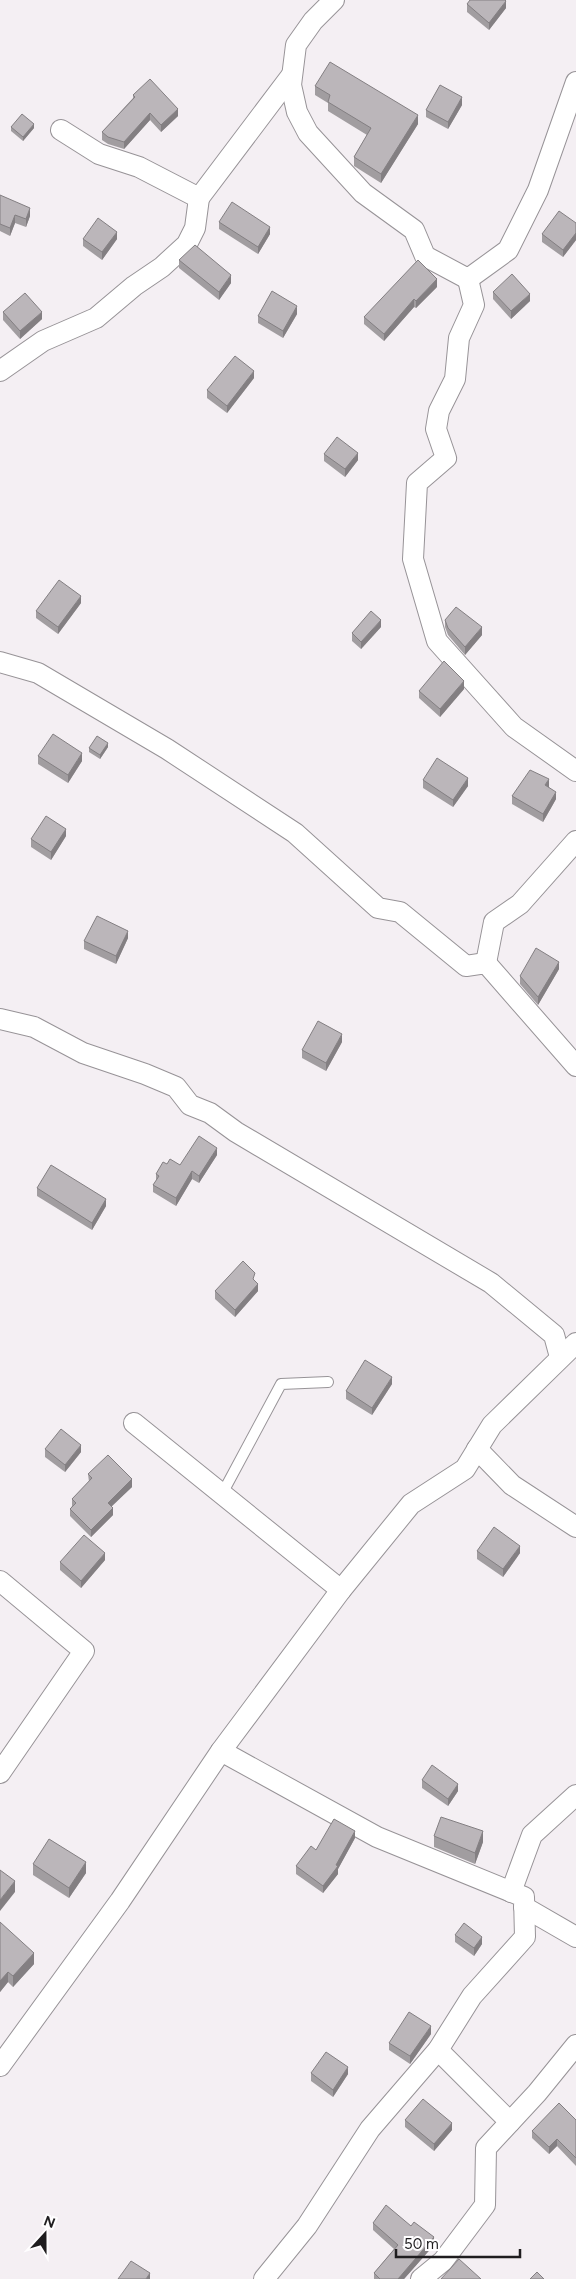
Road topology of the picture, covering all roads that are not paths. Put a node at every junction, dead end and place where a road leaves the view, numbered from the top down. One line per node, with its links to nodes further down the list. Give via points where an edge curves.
1 (334, 0): 2 (street, via 313,21 296,46)
2 (291, 76): 5 (street); 6 (street, via 297,112 308,133 362,193 414,230 425,256)
3 (576, 82): 6 (street, via 538,190 508,250)
4 (61, 130): 5 (street, via 99,154 139,167)
5 (199, 198): 7 (street, via 195,228 187,244 162,267 96,318 43,340)
6 (468, 279): 9 (street, via 474,305 459,338 455,379 439,411 436,429 446,458 417,483 413,559 437,640 514,727)
7 (0, 370)
8 (0, 662): 11 (street, via 38,673 167,749 295,833 378,908 400,912 466,966)
9 (576, 771)
10 (576, 841): 11 (street, via 520,904 494,922)
11 (486, 963): 13 (street)
12 (0, 1019): 15 (street, via 34,1027 84,1053 176,1087 190,1105 210,1113 236,1132 491,1283 554,1335)
13 (576, 1066)
14 (576, 1343): 15 (street)
15 (560, 1357): 18 (street, via 492,1425)
16 (328, 1382): 19 (lane, via 281,1384)
17 (134, 1423): 19 (street)
18 (477, 1449): 20 (street, via 512,1485); 22 (street, via 465,1469 411,1504)
19 (222, 1494): 22 (street)
20 (576, 1527)
21 (0, 1581): 24 (street, via 84,1652)
22 (341, 1590): 23 (street)
23 (221, 1751): 26 (street, via 377,1837); 31 (street, via 120,1900)
24 (0, 1772)
25 (576, 1795): 26 (street, via 532,1835)
26 (511, 1892): 27 (street, via 524,1897)
27 (524, 1907): 28 (street); 29 (street, via 524,1937 472,1996)
28 (576, 1937)
29 (438, 2050): 32 (street); 33 (street, via 370,2129 307,2226)
30 (572, 2057): 32 (street)
31 (0, 2066)
32 (510, 2122): 34 (street, via 486,2148 485,2205 443,2261)
33 (264, 2279)
34 (421, 2279)

